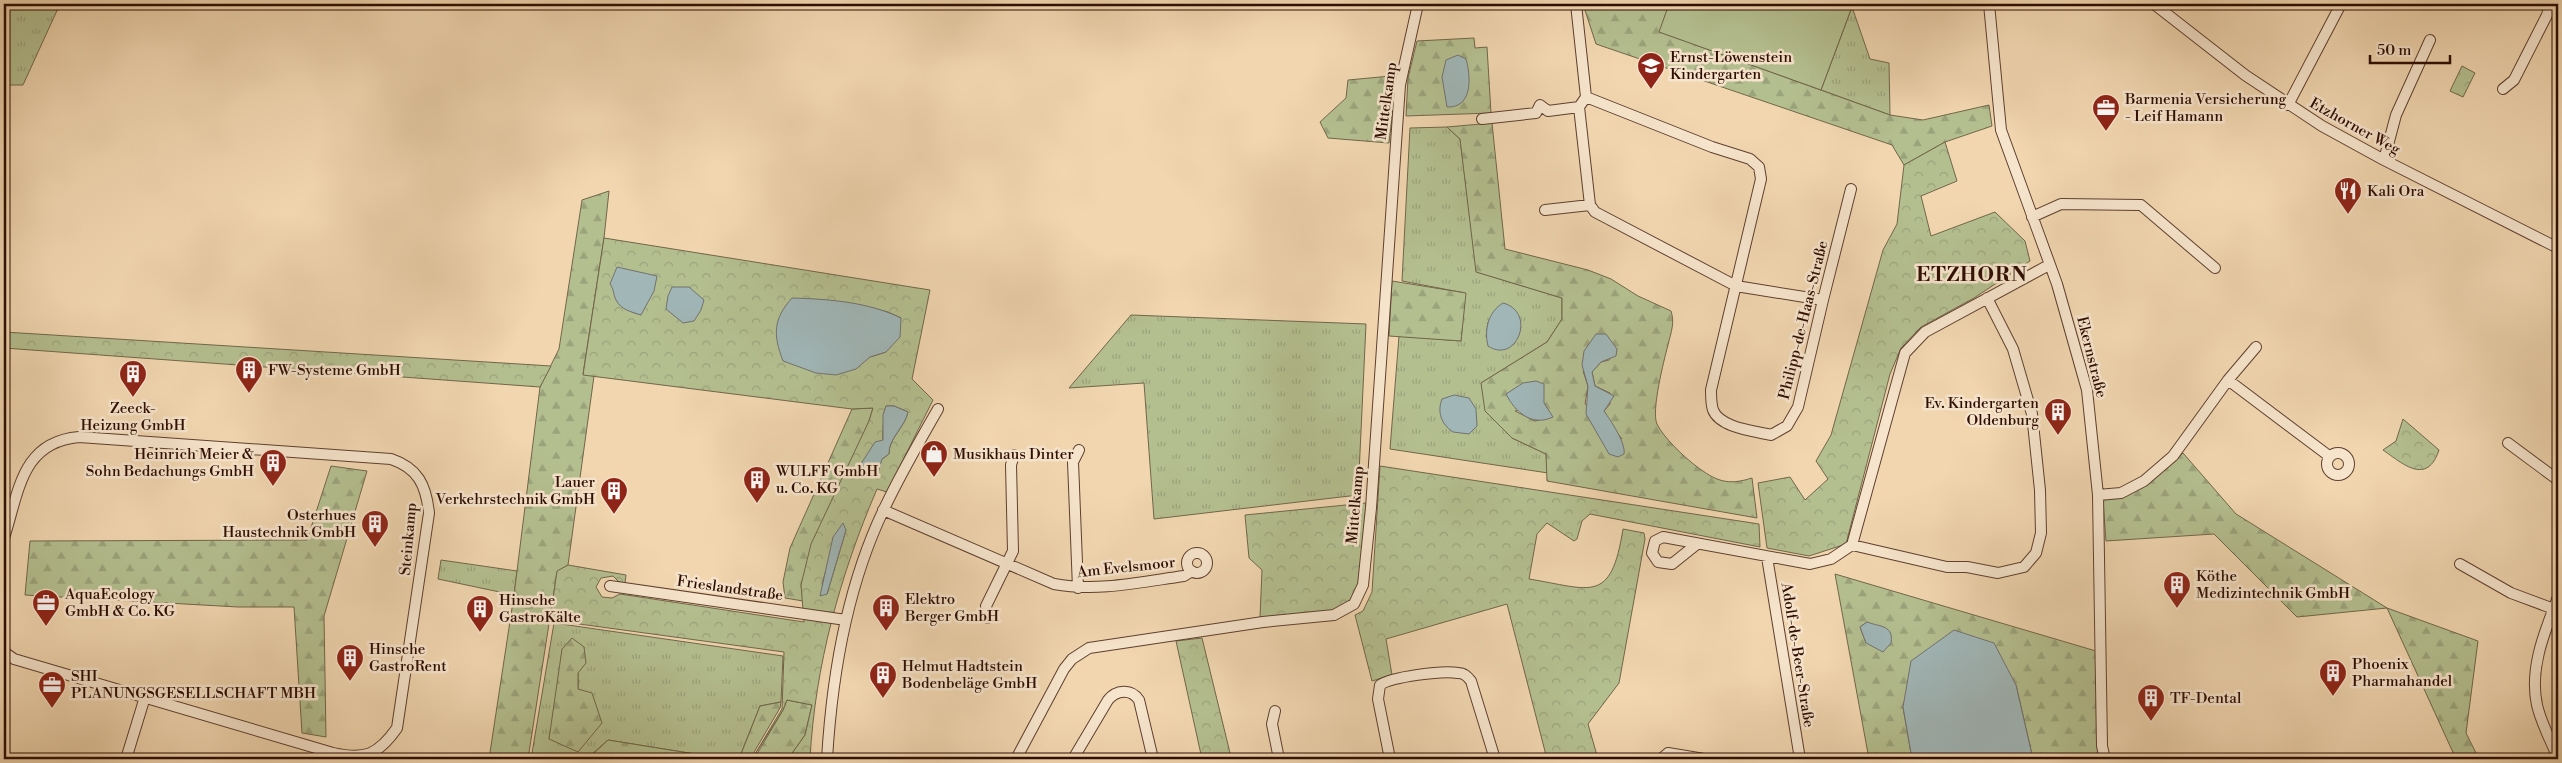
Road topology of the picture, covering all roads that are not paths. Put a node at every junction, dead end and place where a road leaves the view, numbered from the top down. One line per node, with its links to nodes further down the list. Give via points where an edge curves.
1 (1418, 4): 53 (street, Mittelkamp, via 1398,103 1371,508 1363,585 1354,604 1334,614 1089,648 1072,659 1064,669)
2 (1576, 4): 9 (street)
3 (1988, 4): 17 (street, Ekernstraße, via 2001,130)
4 (2154, 4): 10 (street, Etzhorner Weg)
5 (2341, 4): 10 (street)
6 (2550, 4): 8 (street, via 2514,80)
7 (2430, 40): 13 (street, via 2396,115)
8 (2502, 89)
9 (1586, 97): 11 (street); 21 (street, Philipp-de-Haas-Straße, via 1750,159 1759,167 1761,179)
10 (2288, 105): 13 (street, Etzhorner Weg)
11 (1579, 107): 12 (street, via 1548,111 1540,105 1536,113); 15 (street)
12 (1482, 119)
13 (2384, 160): 18 (street, Etzhorner Weg)
14 (1852, 189): 23 (street, Philipp-de-Haas-Straße)
15 (1590, 205): 16 (street); 21 (street, via 1595,212)
16 (1545, 210)
17 (2032, 216): 19 (street, Ekernstraße); 20 (street, via 2061,204 2141,205)
18 (2558, 248)
19 (2048, 265): 22 (street); 32 (street, Ekernstraße, via 2087,390)
20 (2216, 268)
21 (1736, 286): 23 (street); 23 (street, Philipp-de-Haas-Straße, via 1711,390 1714,411 1725,422 1771,435 1787,426 1798,407)
22 (1987, 298): 36 (street, via 1925,332 1905,353); 36 (street, via 2013,349 2030,407 2040,490 2041,533 2036,553 2024,567 1998,573 1947,567)
23 (1822, 300)
24 (2256, 347): 25 (street)
25 (2228, 380): 30 (street); 32 (street, via 2173,456 2144,481 2121,493)
26 (938, 409): 33 (street)
27 (2508, 443): 31 (street)
28 (1079, 450): 42 (street, via 1073,462)
29 (1014, 455): 38 (street, via 1011,465 1013,551)
30 (2329, 456)
31 (2558, 480)
32 (2098, 495): 62 (street, Ekernstraße, via 2102,746)
33 (883, 510): 38 (street, Am Evelsmoor); 46 (street)
34 (4, 538): 48 (street, Steinkamp, via 24,476 34,456 46,445 63,438 79,436 384,458 401,462 418,475 427,494 429,513 397,728 385,744 360,757 333,753)
35 (1697, 544): 37 (street)
36 (1852, 545): 37 (street, via 1831,559 1810,564)
37 (1767, 557): 61 (street, Adolf-de-Beer-Straße)
38 (1007, 564): 42 (street, Am Evelsmoor, via 1054,584); 45 (street, via 986,606)
39 (2460, 564): 44 (street, via 2512,592)
40 (1192, 571): 42 (street, Am Evelsmoor, via 1184,576)
41 (610, 586): 46 (street, Frieslandstraße)
42 (1078, 588)
43 (2558, 597): 44 (street)
44 (2554, 609): 50 (street, via 2538,654 2534,682 2537,706)
45 (988, 618)
46 (846, 620): 52 (street, via 829,721)
47 (4, 652): 48 (street, Steinkamp, via 14,659)
48 (145, 697): 51 (street)
49 (1275, 710): 56 (street, via 1272,724)
50 (2558, 758)
51 (126, 759)
52 (827, 759)
53 (1016, 759)
54 (1074, 759): 55 (street, via 1108,700 1112,695 1125,692 1132,693 1139,700)
55 (1153, 759)
56 (1279, 759)
57 (1390, 759): 58 (street, via 1378,699 1380,685 1392,680 1451,672 1467,676 1471,681)
58 (1495, 759)
59 (1661, 759): 60 (street, via 1668,753)
60 (1704, 759)
61 (1800, 759)
62 (2105, 759)

